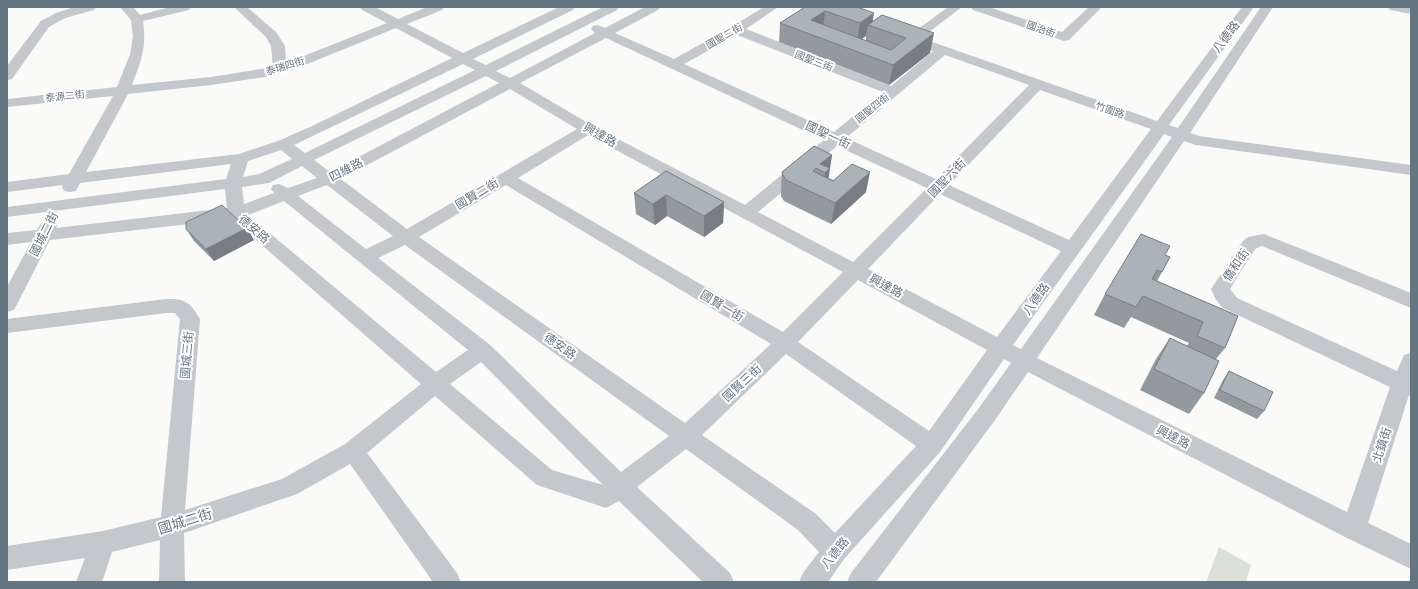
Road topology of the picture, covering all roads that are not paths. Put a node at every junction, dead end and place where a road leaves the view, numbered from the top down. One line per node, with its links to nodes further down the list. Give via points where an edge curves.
1 (90, 7): 30 (street, via 61,15 45,24)
2 (126, 7): 18 (street)
3 (186, 7): 18 (street)
4 (240, 7): 28 (street, via 271,35 278,46)
5 (366, 7): 20 (street, 興達路)
6 (438, 7): 20 (street, 泰瑞四街)
7 (569, 7): 26 (street)
8 (613, 7): 19 (street)
9 (654, 7): 22 (street, 四維路)
10 (772, 7): 21 (street, 國聖二街)
11 (956, 7): 24 (street)
12 (977, 7): 13 (street, 國治街, via 1064,37)
13 (1096, 7)
14 (1248, 7): 36 (street, 八德路)
15 (1267, 7): 38 (street, 八德路)
16 (1394, 7): 17 (street)
17 (1411, 10)
18 (137, 19): 33 (street, 國城二街, via 137,54)
19 (582, 23): 22 (street, 國聖一街); 29 (street)
20 (397, 25): 26 (street, 興達路); 28 (street, 泰瑞四街)
21 (736, 30): 27 (street, 國聖二街); 34 (street, 國聖三街)
22 (605, 32): 27 (street, 國聖一街); 31 (street, 四維路)
23 (897, 34): 24 (street, 竹圍路)
24 (912, 39): 25 (street, 竹圍路)
25 (943, 50): 32 (street, 竹圍路); 34 (street, 國聖四街)
26 (463, 59): 29 (street, 興達路); 40 (street)
27 (675, 64): 39 (street, 國聖一街)
28 (280, 69): 33 (street, 泰瑞四街, via 211,81)
29 (485, 71): 31 (street, 興達路); 42 (street)
30 (7, 76)
31 (511, 84): 37 (street, 興達路); 46 (street, 四維路)
32 (1037, 85): 36 (street, 竹圍路); 50 (street, 國聖六街)
33 (123, 90): 35 (street, 泰源二街); 47 (street, 國城二街)
34 (892, 91): 39 (street, 國聖四街)
35 (7, 103)
36 (1160, 128): 38 (street, 竹圍路); 59 (street, 八德路)
37 (588, 129): 44 (street, 國賢二街); 55 (street, 興達路)
38 (1181, 135): 43 (street, 竹圍路, via 1209,143); 68 (street, 八德路)
39 (835, 138): 50 (street, 國聖一街); 55 (street, 國聖四街)
40 (283, 144): 41 (street); 42 (street, 德安路)
41 (241, 158): 47 (street); 48 (street, 德安路)
42 (303, 159): 45 (street); 46 (street, 德安路)
43 (1411, 170)
44 (505, 177): 57 (street, 國賢二街); 65 (street, 國賢一街)
45 (262, 179): 48 (street); 51 (street)
46 (329, 179): 51 (street, 四維路); 57 (street, 德安路)
47 (74, 180): 49 (street); 52 (street, 國城二街)
48 (233, 184): 52 (street); 54 (street, 德安路)
49 (7, 187)
50 (938, 187): 59 (street, 國聖一街); 61 (street, 國聖六街)
51 (287, 195): 54 (street, 四維路); 60 (street)
52 (58, 205): 53 (street); 56 (street, 國城二街)
53 (7, 212)
54 (236, 213): 56 (street, 四維路); 70 (street, 德安路)
55 (746, 213): 61 (street, 興達路)
56 (43, 234): 58 (street, 四維路); 63 (street, 國城二街)
57 (406, 237): 60 (street, 國賢二街); 72 (street, 德安路)
58 (7, 239)
59 (1073, 248): 66 (street, 八德路)
60 (364, 257): 67 (street)
61 (856, 270): 65 (street, 國賢三街); 66 (street, 興達路)
62 (1411, 301): 71 (street, 僑和街, via 1264,240 1254,241 1249,245 1220,289 1222,295 1230,302)
63 (7, 306)
64 (7, 326): 76 (street, 國城三街, via 166,306 178,305 186,310 190,319)
65 (785, 343): 72 (street, 國賢三街); 73 (street, 國賢一街)
66 (1000, 348): 68 (street, 興達路); 73 (street, 八德路)
67 (482, 350): 70 (street, 國城二街); 75 (street)
68 (1024, 360): 77 (street, 興達路); 87 (street, 八德路, via 987,414)
69 (1411, 361): 71 (street, 北鎮街)
70 (435, 384): 74 (street, 國城二街); 75 (street, 德安路, via 545,478 606,497)
71 (1406, 385): 77 (street, 北鎮街)
72 (686, 436): 75 (street, 國賢三街); 79 (street, 德安路, via 807,522)
73 (932, 445): 79 (street, 八德路)
74 (353, 451): 76 (street, 國城二街, via 289,487); 84 (street)
75 (620, 487): 85 (street)
76 (172, 526): 78 (street, 國城二街); 83 (street, 國城三街)
77 (1354, 529): 80 (street, 興達路)
78 (103, 543): 81 (street, 國城二街); 82 (street)
79 (835, 551): 86 (street, 八德路)
80 (1411, 557)
81 (7, 558)
82 (89, 582)
83 (172, 582)
84 (448, 582)
85 (721, 582)
86 (812, 582)
87 (860, 582)

